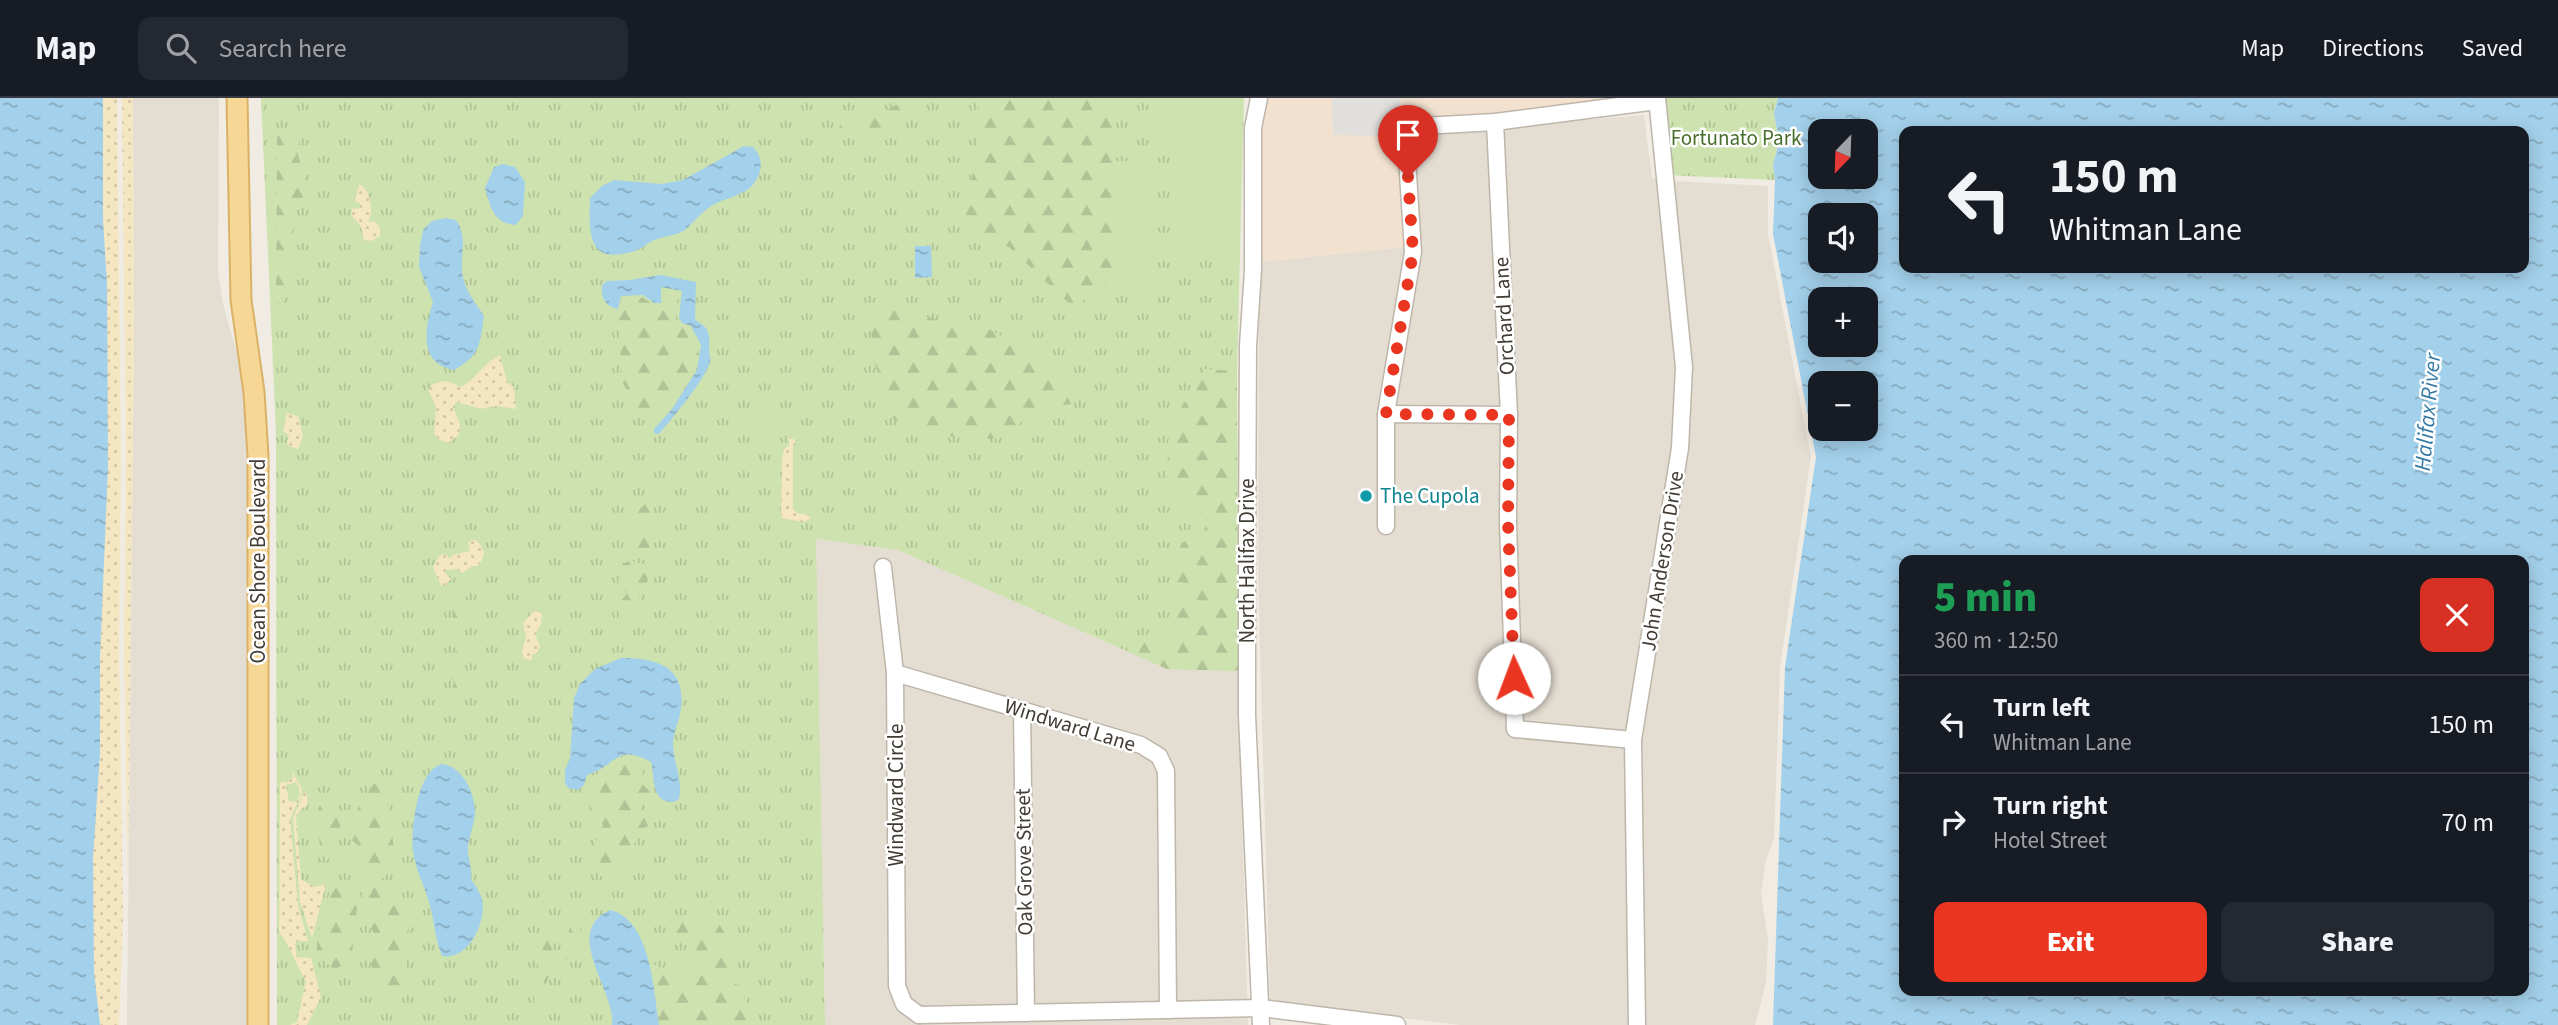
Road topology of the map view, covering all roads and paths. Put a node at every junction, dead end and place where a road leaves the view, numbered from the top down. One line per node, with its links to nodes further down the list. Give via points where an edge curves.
1 (237, 98): 16 (main road, Ocean Shore Boulevard, via 241,300 258,456)
2 (1259, 98): 12 (street, North Halifax Drive, via 1253,128 1248,346 1247,715)
3 (1657, 99): 4 (street); 11 (street, John Anderson Drive, via 1684,367 1680,448)
4 (1495, 122): 5 (street, via 1405,127 1413,252); 6 (street, Orchard Lane)
5 (1386, 414): 6 (street); 7 (street)
6 (1509, 415): 11 (street, Orchard Lane, via 1515,729)
7 (1386, 526)
8 (883, 567): 9 (street, Windward Circle)
9 (895, 673): 10 (street, Windward Lane); 15 (street, Windward Circle, via 897,986 904,1004)
10 (1022, 710): 13 (street, Windward Lane, via 1141,745 1159,756 1166,771); 14 (street, Oak Grove Street)
11 (1633, 740): 19 (street, John Anderson Drive)
12 (1261, 1008): 13 (street); 17 (street, North Halifax Drive); 18 (street)
13 (1168, 1010): 14 (street)
14 (1026, 1013): 15 (street)
15 (919, 1020)
16 (258, 1025)
17 (1261, 1025)
18 (1397, 1025)
19 (1637, 1025)

